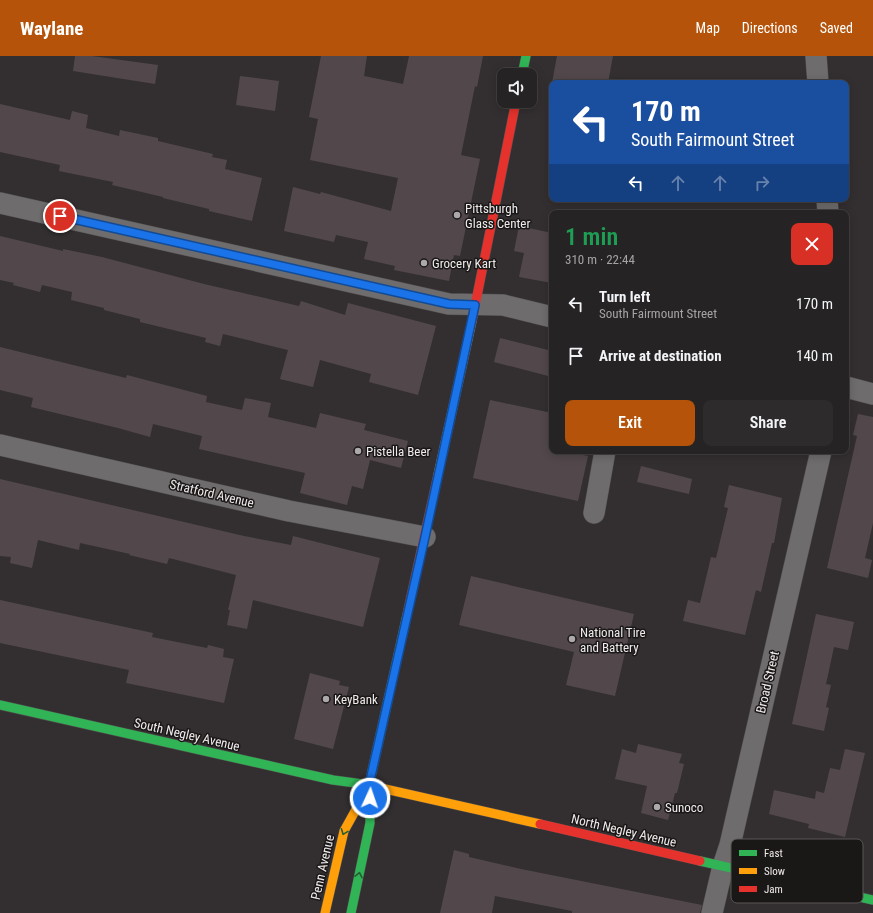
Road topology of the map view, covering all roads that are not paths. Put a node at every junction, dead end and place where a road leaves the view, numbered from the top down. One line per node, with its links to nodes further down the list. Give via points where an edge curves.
1 (526, 56): 3 (main road)
2 (816, 56): 4 (street)
3 (523, 68)
4 (818, 80)
5 (515, 108): 7 (main road, Penn Avenue)
6 (0, 203): 7 (street, via 449,304)
7 (475, 305): 8 (street, via 503,305); 15 (main road, Penn Avenue)
8 (549, 316)
9 (849, 388): 10 (street)
10 (873, 394)
11 (0, 445): 15 (street, Stratford Avenue, via 289,511)
12 (604, 454): 14 (street)
13 (820, 454): 18 (street, Broad Street)
14 (594, 513)
15 (425, 537): 17 (main road, Penn Avenue)
16 (0, 705): 17 (main road, South Negley Avenue, via 318,777)
17 (369, 785): 20 (main road, North Negley Avenue); 24 (main road, Penn Avenue, one-way to 24, via 344,832); 25 (main road, Penn Avenue, one-way to 17, via 370,823)
18 (731, 839)
19 (731, 841): 20 (street, Broad Street)
20 (723, 866): 21 (main road, North Negley Avenue); 26 (street, Broad Street)
21 (731, 868)
22 (863, 898): 23 (main road, North Negley Avenue)
23 (873, 900)
24 (325, 913)
25 (351, 913)
26 (712, 913)

